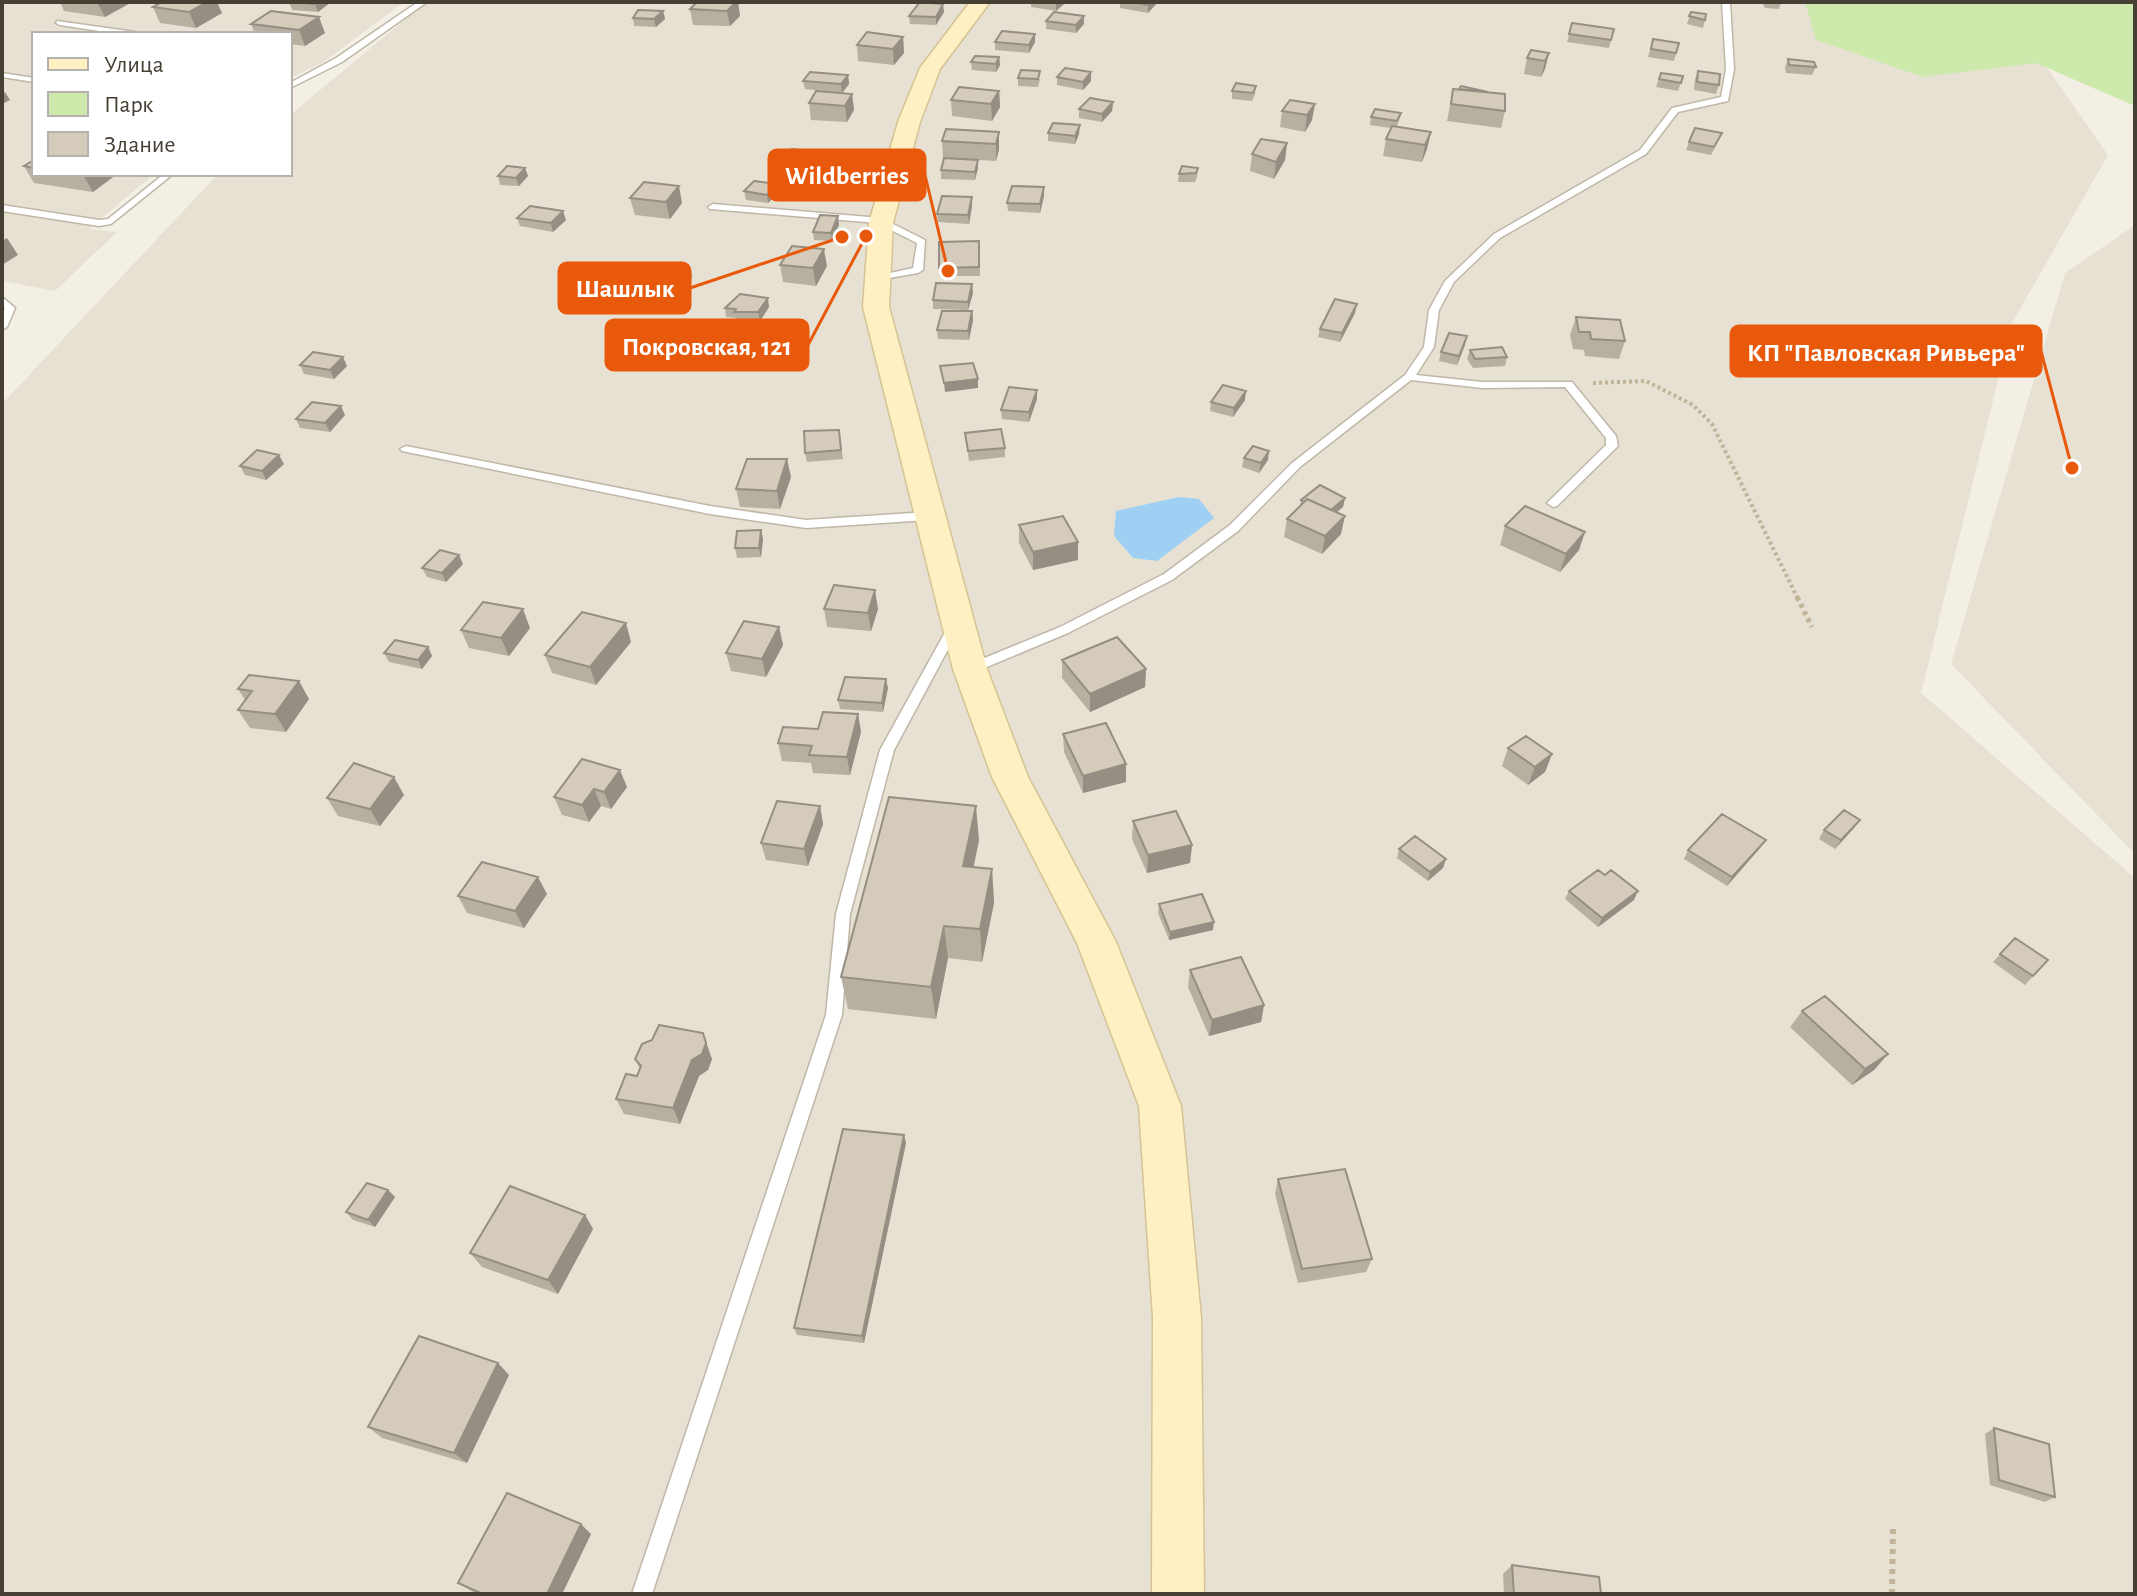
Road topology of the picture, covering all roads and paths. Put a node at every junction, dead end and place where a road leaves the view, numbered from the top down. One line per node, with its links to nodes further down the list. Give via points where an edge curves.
1 (423, 2): 8 (lane, via 339,60)
2 (980, 2): 12 (main road, via 930,68)
3 (1726, 2): 16 (lane, via 1730,69 1725,99 1675,110 1643,152 1497,236 1450,281 1434,310 1429,347)
4 (60, 23): 5 (lane)
5 (121, 32)
6 (2, 75): 7 (lane)
7 (32, 80)
8 (292, 85)
9 (167, 176): 11 (lane, via 111,221)
10 (713, 207): 12 (lane)
11 (2, 208)
12 (881, 222): 13 (main road); 13 (lane, via 922,242 918,270)
13 (875, 279): 20 (main road, via 883,343)
14 (2, 300): 15 (lane, via 10,308)
15 (2, 327)
16 (1409, 377): 17 (lane, via 1482,385); 23 (lane, via 1296,465 1234,528 1168,577 1064,630)
17 (1568, 384): 19 (lane, via 1612,438 1612,446); 22 (path, via 1646,381 1693,405 1712,424)
18 (406, 449): 20 (lane, via 806,524)
19 (1553, 503)
20 (928, 516): 21 (main road)
21 (956, 623): 23 (main road); 25 (lane, via 887,750 843,914 834,1015)
22 (1812, 627)
23 (970, 669): 26 (main road, via 1010,777 1096,942 1160,1106 1177,1318)
24 (1893, 1528): 27 (path)
25 (642, 1594)
26 (1178, 1594)
27 (1892, 1594)

